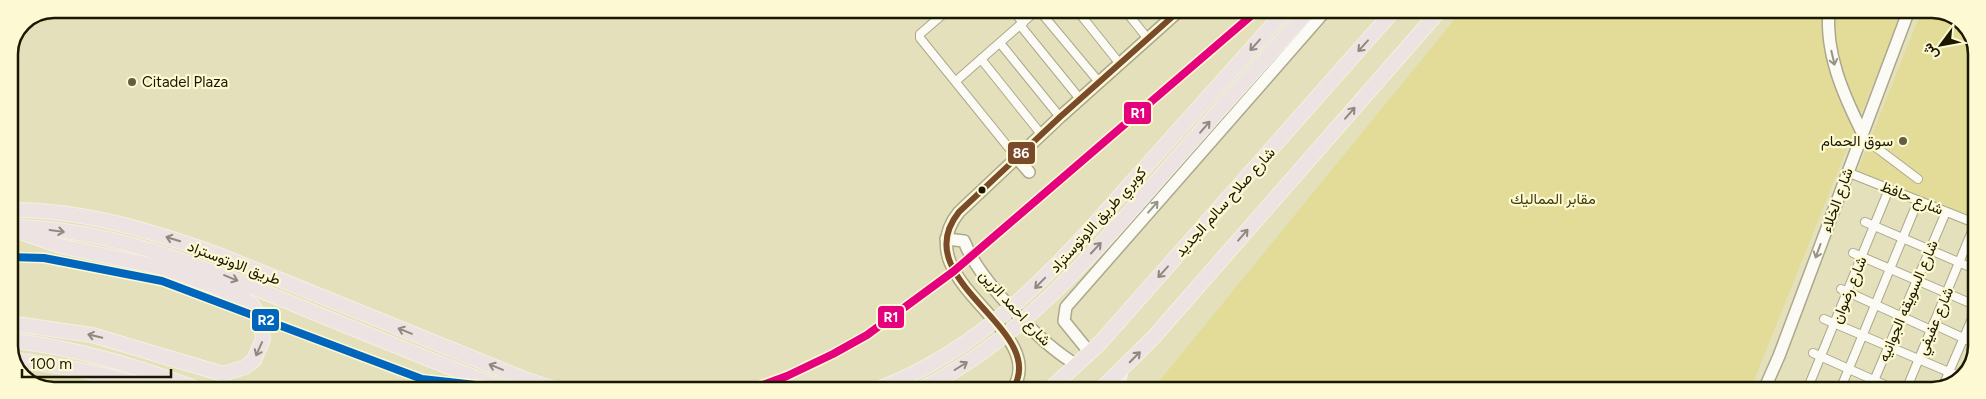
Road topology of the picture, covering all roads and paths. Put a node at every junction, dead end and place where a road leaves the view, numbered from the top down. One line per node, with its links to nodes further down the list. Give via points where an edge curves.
1 (939, 18): 20 (street, via 919,36)
2 (1017, 18): 15 (street)
3 (1028, 18): 15 (street)
4 (1046, 18): 21 (street)
5 (1083, 18): 19 (street)
6 (1131, 18): 16 (street)
7 (1164, 18): 16 (street)
8 (1279, 18): 82 (highway, كوبري طريق الاوتوستراد, one-way to 82, bridge, via 1030,293 972,340)
9 (1302, 18): 83 (highway, كوبري طريق الاوتوستراد, one-way to 9, bridge, via 985,351 1047,301)
10 (1319, 18): 66 (street, one-way to 10, via 1066,326 1063,316 1066,307)
11 (1387, 18): 66 (highway, شارع صلاح سالم الجديد, one-way to 66)
12 (1433, 18): 73 (highway, one-way to 12)
13 (1829, 18): 25 (street, one-way to 25, via 1834,65)
14 (1906, 18): 25 (street, شارع الخلاء)
15 (1021, 24): 17 (street); 22 (street)
16 (1148, 39): 19 (street)
17 (1000, 43): 18 (street); 23 (street)
18 (981, 59): 20 (street); 24 (street)
19 (1120, 64): 21 (street)
20 (956, 81): 26 (street)
21 (1099, 82): 22 (street)
22 (1080, 98): 23 (street)
23 (1060, 117): 24 (street)
24 (1041, 134): 26 (street)
25 (1861, 134): 28 (street, شارع الخلاء); 29 (street)
26 (1017, 158): 27 (street); 40 (street, via 958,212)
27 (1029, 172)
28 (1847, 172): 30 (street, شارع حافظ); 88 (street, شارع الخلاء, one-way to 88)
29 (1918, 179)
30 (1889, 189): 31 (street, شارع حافظ); 36 (street, شارع رضوان)
31 (1918, 201): 33 (street, شارع حافظ); 39 (street)
32 (18, 211): 81 (highway, طريق الاوتوستراد, one-way to 32, via 179,241 109,221)
33 (1946, 212): 34 (street, شارع حافظ); 42 (street, شارع السويقه الجوانيه)
34 (1968, 221)
35 (1865, 222): 36 (street)
36 (1875, 226): 39 (street); 44 (street, شارع رضوان)
37 (18, 228): 80 (highway, طريق الاوتوستراد, one-way to 80, via 102,238 190,262)
38 (18, 231): 57 (highway, one-way to 57, via 60,246 178,273 245,300 253,306 263,327 263,339 254,360 245,367 223,374 100,337)
39 (1902, 238): 42 (street); 47 (street)
40 (946, 239): 49 (street, شارع احمد الزين, via 964,240 976,265); 53 (street, شارع احمد الزين, via 947,257 954,271)
41 (1968, 242): 45 (street, شارع عفيفي)
42 (1930, 250): 45 (street); 48 (street, شارع السويقه الجوانيه)
43 (1853, 253): 44 (street)
44 (1862, 257): 47 (street); 50 (street, شارع رضوان)
45 (1959, 263): 46 (street); 51 (street, شارع عفيفي)
46 (1968, 267)
47 (1889, 269): 48 (street); 54 (street)
48 (1917, 280): 51 (street); 55 (street, شارع السويقه الجوانيه)
49 (998, 290): 53 (street); 71 (street, شارع احمد الزين, via 1038,336)
50 (1844, 291): 54 (street); 58 (street, شارع رضوان)
51 (1946, 293): 52 (street); 59 (street, شارع عفيفي)
52 (1968, 303)
53 (980, 304): 84 (street, شارع احمد الزين, via 1018,354 1020,372)
54 (1875, 305): 55 (street); 61 (street)
55 (1902, 317): 59 (street); 65 (street, شارع السويقه الجوانيه)
56 (1824, 319): 58 (street)
57 (18, 324)
58 (1835, 324): 61 (street); 68 (street, شارع رضوان)
59 (1932, 327): 62 (street); 69 (street, شارع عفيفي)
60 (1968, 327): 62 (street)
61 (1862, 335): 65 (street); 72 (street)
62 (1964, 338): 63 (street); 74 (street)
63 (1968, 340)
64 (18, 341): 79 (highway, via 87,352)
65 (1889, 346): 69 (street); 77 (street, شارع السويقه الجوانيه)
66 (1090, 353): 71 (highway, شارع صلاح سالم الجديد)
67 (1813, 353): 68 (street)
68 (1821, 357): 72 (street); 89 (street, شارع رضوان)
69 (1919, 359): 74 (street); 91 (street, شارع عفيفي)
70 (21, 361): 78 (highway)
71 (1077, 365): 85 (highway, شارع صلاح سالم الجديد)
72 (1848, 369): 77 (street); 90 (street)
73 (1121, 371): 86 (highway); 87 (main road)
74 (1949, 372): 75 (street); 76 (street)
75 (1954, 374)
76 (1946, 379)
77 (1874, 381)
78 (131, 382)
79 (178, 382)
80 (486, 382)
81 (537, 382)
82 (893, 382)
83 (933, 382)
84 (1016, 382)
85 (1058, 382)
86 (1109, 382)
87 (1119, 382)
88 (1768, 382)
89 (1810, 382)
90 (1843, 382)
91 (1909, 382)

